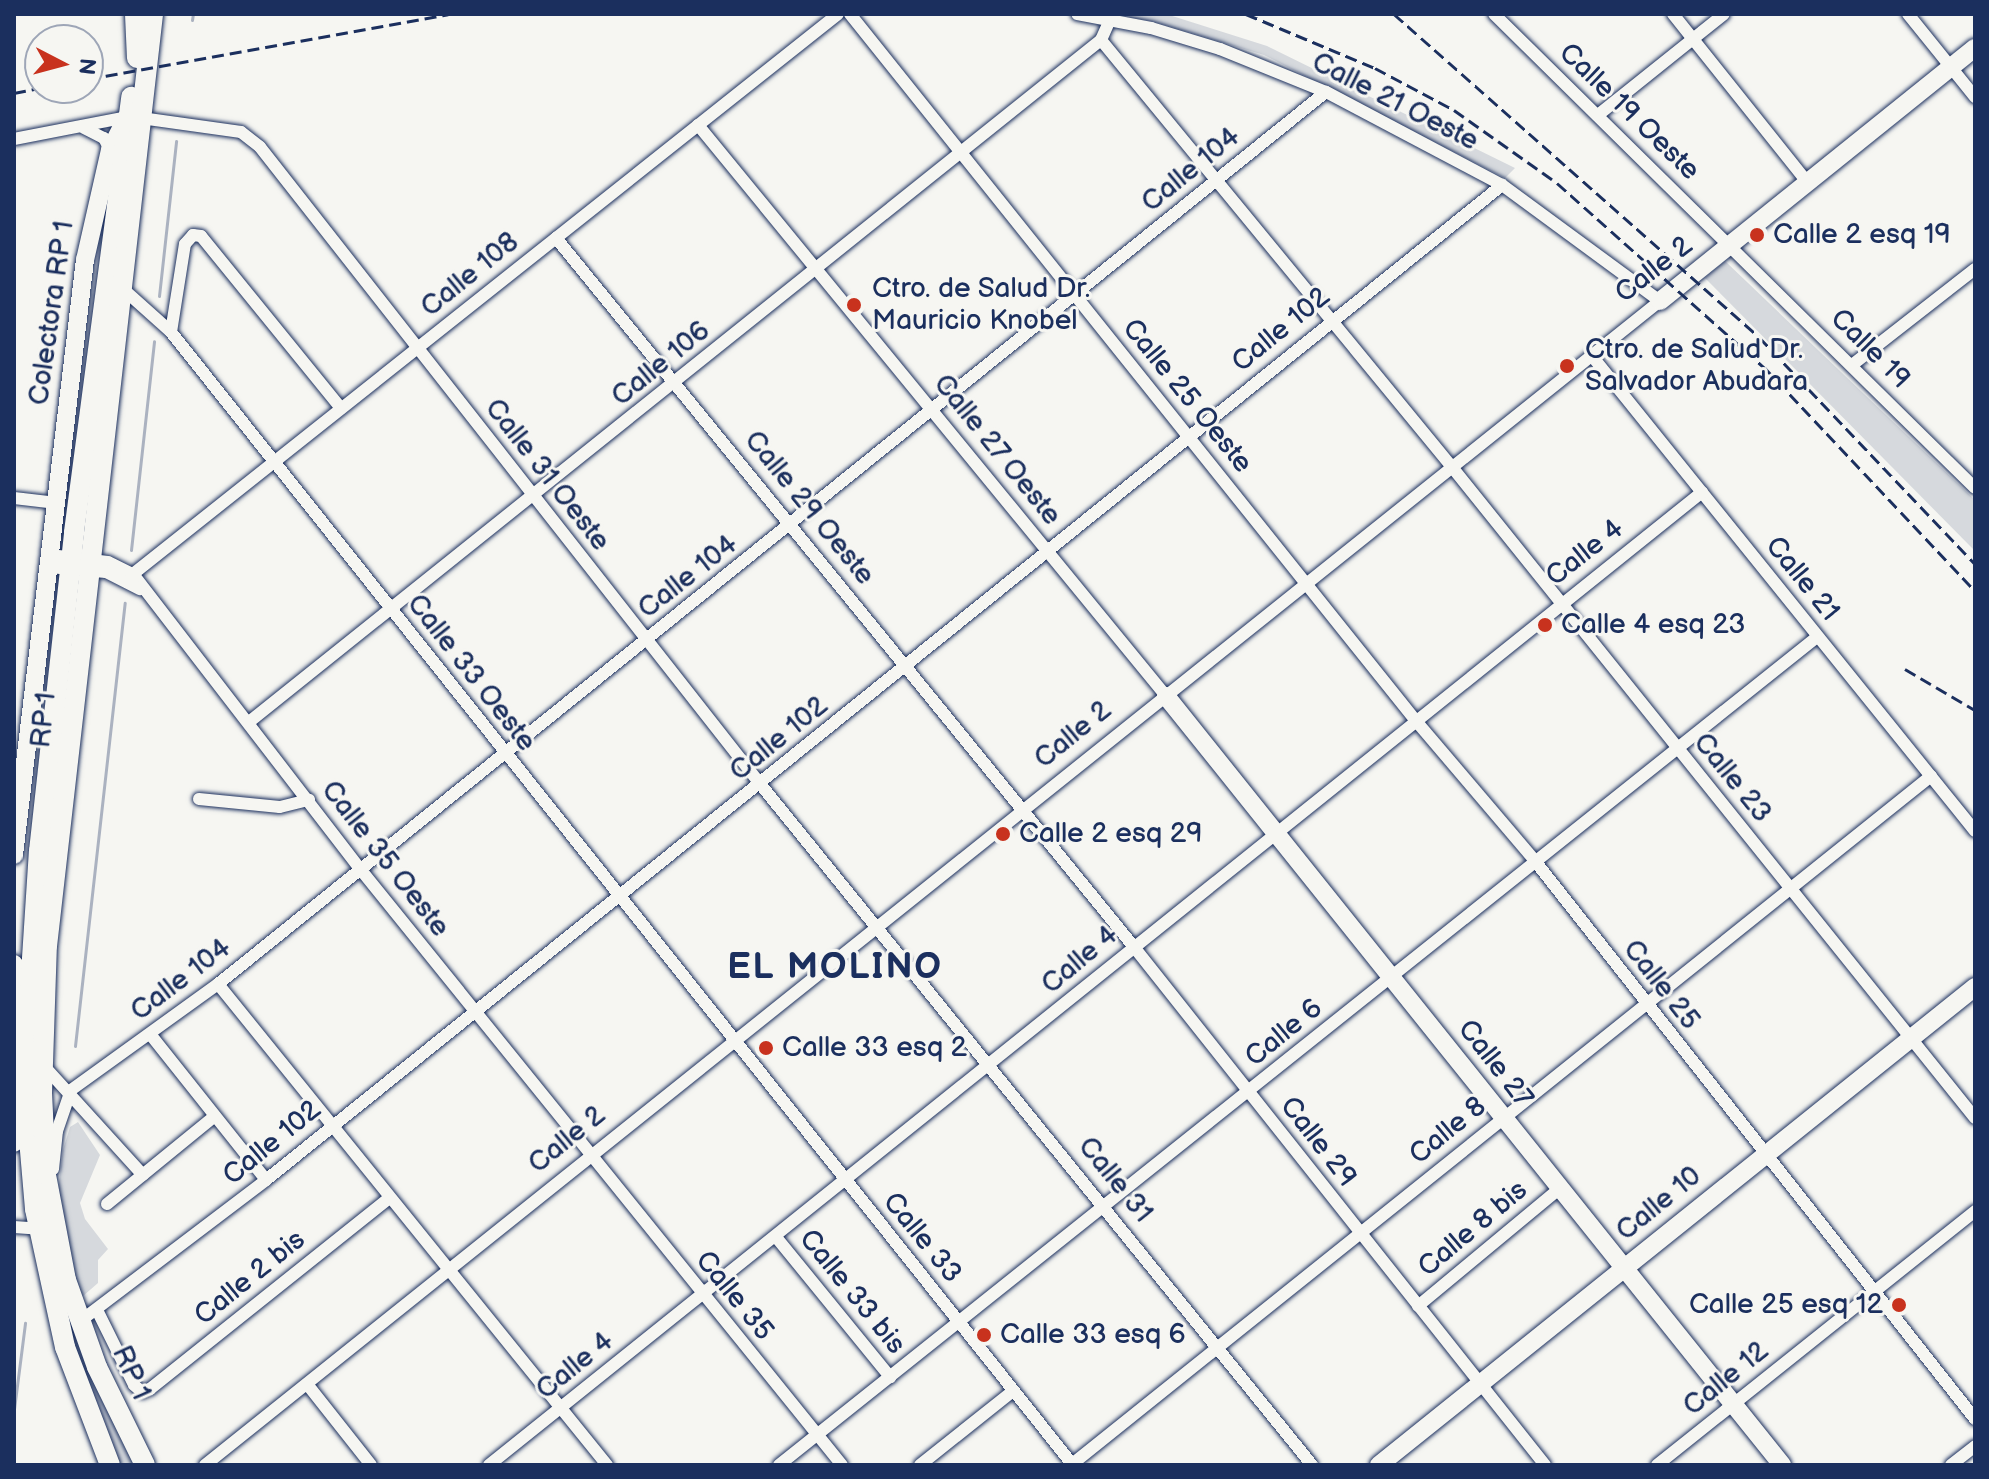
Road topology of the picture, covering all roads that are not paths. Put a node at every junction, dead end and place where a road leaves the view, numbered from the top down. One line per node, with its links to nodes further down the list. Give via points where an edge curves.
1 (135, 14): 18 (main road, RP 1)
2 (153, 14): 18 (main road, RP 1)
3 (838, 14): 19 (street, Calle 108)
4 (850, 14): 23 (street, Calle 25 Oeste)
5 (1077, 14): 10 (street, Calle 21 Oeste)
6 (1494, 14): 17 (street, Calle 19 Oeste)
7 (1673, 14): 11 (street)
8 (1724, 14): 11 (street)
9 (1908, 14): 14 (street)
10 (1110, 20): 12 (street); 15 (street, Calle 21 Oeste, via 1220,49)
11 (1693, 39): 17 (street); 25 (street)
12 (1101, 40): 23 (street, Calle 106); 24 (street, Calle 23)
13 (1975, 48): 14 (street, Calle 2)
14 (1951, 67): 16 (street); 25 (street, Calle 2)
15 (1326, 92): 24 (street, Calle 104); 26 (street, Calle 21 Oeste)
16 (1975, 97)
17 (1598, 115): 28 (street, Calle 19 Oeste)
18 (134, 118): 20 (street, Calle 31 Oeste); 22 (street, Colectora RP 1); 31 (main road, RP 1); 38 (street, Calle 31 Oeste, via 228,129 251,138); 54 (main road, RP 1)
19 (698, 125): 27 (street, Calle 108); 29 (street, Calle 27 Oeste)
20 (77, 128): 21 (street, Calle 31 Oeste); 22 (street, via 98,133)
21 (14, 139)
22 (110, 150): 51 (street, Colectora RP 1, via 85,260)
23 (961, 150): 29 (street, Calle 106); 32 (street, Calle 25 Oeste)
24 (1219, 179): 32 (street, Calle 104); 36 (street, Calle 23)
25 (1808, 183): 28 (street, Calle 2)
26 (1502, 185): 33 (street, Calle 21 Oeste); 36 (street, Calle 102)
27 (556, 238): 38 (street, Calle 108); 41 (street, Calle 29 Oeste)
28 (1732, 245): 33 (street, Calle 2); 40 (street, Calle 19)
29 (816, 268): 41 (street, Calle 106); 43 (street, Calle 27 Oeste)
30 (1975, 269): 40 (street)
31 (122, 288): 34 (street, Calle 33 Oeste); 35 (main road, RP 1)
32 (1075, 297): 43 (street, Calle 104); 44 (street, Calle 25 Oeste)
33 (1660, 301): 39 (street, Calle 2)
34 (151, 312): 35 (street); 37 (street, Calle 33 Oeste)
35 (119, 315): 54 (main road, RP 1)
36 (1332, 319): 44 (street, Calle 102); 46 (street, Calle 23)
37 (171, 332): 42 (street, via 185,244 193,235 201,236); 45 (street, Calle 33 Oeste)
38 (417, 349): 42 (street, Calle 108); 49 (street, Calle 31 Oeste)
39 (1592, 356): 46 (street, Calle 2); 48 (street, Calle 21)
40 (1852, 365): 47 (street, Calle 19)
41 (675, 384): 49 (street, Calle 106); 52 (street, Calle 29 Oeste)
42 (341, 408): 45 (street, Calle 108)
43 (934, 409): 52 (street, Calle 104); 53 (street, Calle 27 Oeste)
44 (1188, 436): 53 (street, Calle 102); 56 (street, Calle 25 Oeste)
45 (275, 461): 55 (street, Calle 108); 59 (street, Calle 33 Oeste)
46 (1452, 467): 56 (street, Calle 2); 58 (street, Calle 23)
47 (1975, 488)
48 (1702, 492): 58 (street, Calle 4); 60 (street, Calle 21)
49 (533, 497): 59 (street, Calle 106); 61 (street, Calle 31 Oeste)
50 (14, 498): 51 (street)
51 (57, 503): 54 (street, Colectora RP 1)
52 (793, 525): 61 (street, Calle 104); 62 (street, Calle 29 Oeste)
53 (1048, 552): 62 (street, Calle 102); 63 (street, Calle 27 Oeste)
54 (70, 563): 55 (street); 57 (street, Calle 35 Oeste, via 114,574); 75 (street, Colectora RP 1); 92 (main road, RP 1); 110 (main road, RP 1, via 30,989 28,1143)
55 (133, 574): 57 (street, Calle 35 Oeste)
56 (1309, 582): 63 (street, Calle 2); 64 (street, Calle 25)
57 (142, 591): 65 (street, Calle 35 Oeste)
58 (1561, 602): 64 (street, Calle 4); 66 (street, Calle 23)
59 (389, 608): 65 (street, Calle 106); 67 (street, Calle 33 Oeste)
60 (1817, 637): 66 (street, Calle 6); 68 (street, Calle 21)
61 (647, 640): 67 (street, Calle 104); 69 (street, Calle 31 Oeste)
62 (907, 666): 69 (street, Calle 102); 72 (street, Calle 29 Oeste)
63 (1166, 696): 72 (street, Calle 2); 74 (street, Calle 27)
64 (1416, 721): 74 (street, Calle 4); 76 (street, Calle 25)
65 (249, 722): 71 (street, Calle 35 Oeste)
66 (1676, 747): 76 (street, Calle 6); 78 (street, Calle 23)
67 (505, 755): 77 (street, Calle 104); 79 (street, Calle 33 Oeste)
68 (1931, 776): 73 (street, Calle 21); 78 (street, Calle 8)
69 (761, 785): 79 (street, Calle 102); 80 (street, Calle 31 Oeste)
70 (199, 799): 71 (street, via 280,807)
71 (309, 800): 77 (street, Calle 35 Oeste)
72 (1023, 811): 80 (street, Calle 2); 81 (street, Calle 29)
73 (1975, 831)
74 (1273, 832): 81 (street, Calle 4); 83 (street, Calle 27)
75 (14, 855)
76 (1535, 861): 83 (street, Calle 6); 86 (street, Calle 25)
77 (361, 870): 84 (street, Calle 104); 87 (street, Calle 35 Oeste)
78 (1790, 889): 86 (street, Calle 8); 89 (street, Calle 23)
79 (617, 896): 87 (street, Calle 102); 90 (street, Calle 33 Oeste)
80 (879, 926): 90 (street, Calle 2); 91 (street, Calle 31)
81 (1134, 947): 91 (street, Calle 4); 94 (street, Calle 29)
82 (14, 964): 99 (street, via 20,1038)
83 (1391, 978): 94 (street, Calle 6); 96 (street, Calle 27)
84 (218, 984): 88 (street, Calle 104); 98 (street)
85 (1975, 987): 89 (street, Calle 10)
86 (1645, 1005): 96 (street, Calle 8); 100 (street, Calle 25)
87 (473, 1011): 98 (street, Calle 102); 101 (street, Calle 35 Oeste)
88 (150, 1034): 93 (street, Calle 104); 95 (street)
89 (1911, 1038): 97 (street, Calle 23); 100 (street, Calle 10)
90 (733, 1042): 101 (street, Calle 2); 104 (street, Calle 33)
91 (991, 1064): 104 (street, Calle 4); 108 (street, Calle 31)
92 (43, 1065): 93 (street, via 54,1081); 110 (main road, RP 1)
93 (71, 1090): 102 (street); 110 (street, via 57,1131)
94 (1248, 1092): 108 (street, Calle 6); 112 (street, Calle 29)
95 (215, 1116): 102 (street); 103 (street)
96 (1503, 1118): 105 (street, Calle 27); 112 (street, Calle 8)
97 (1975, 1118)
98 (331, 1126): 103 (street, Calle 102); 106 (street)
99 (14, 1143)
100 (1767, 1153): 114 (street, Calle 10); 116 (street, Calle 25)
101 (591, 1157): 115 (street, Calle 2); 117 (street, Calle 35)
102 (143, 1175): 107 (street)
103 (266, 1180): 119 (street, Calle 102)
104 (845, 1182): 113 (street, Calle 4); 121 (street, Calle 33)
105 (1559, 1189): 114 (street, Calle 27); 118 (street, Calle 8 bis)
106 (387, 1200): 115 (street); 119 (street, Calle 2 bis, via 142,1392)
107 (107, 1204)
108 (1106, 1206): 121 (street, Calle 6); 122 (street, Calle 31)
109 (1975, 1211): 116 (street, Calle 12)
110 (48, 1222): 111 (street); 120 (main road, RP 1); 132 (main road, RP 1, via 74,1377)
111 (14, 1227)
112 (1359, 1233): 118 (street, Calle 29); 122 (street, Calle 8)
113 (776, 1237): 117 (street, Calle 4); 123 (street, Calle 33 bis)
114 (1623, 1269): 125 (street, Calle 10); 127 (street, Calle 27)
115 (447, 1272): 124 (street, Calle 2); 128 (street)
116 (1875, 1292): 127 (street, Calle 12); 129 (street, Calle 25)
117 (702, 1295): 128 (street, Calle 4); 130 (street, Calle 35)
118 (1418, 1306): 125 (street, Calle 29)
119 (98, 1312): 120 (street, Calle 102)
120 (79, 1322): 133 (main road, RP 1)
121 (959, 1322): 123 (street, Calle 6); 126 (street, Calle 33)
122 (1216, 1348): 141 (street, Calle 8); 142 (street, Calle 31)
123 (890, 1377): 130 (street, Calle 6)
124 (307, 1384): 134 (street, Calle 2); 135 (street)
125 (1479, 1384): 143 (street, Calle 10); 144 (street, Calle 29)
126 (1013, 1391): 140 (street); 141 (street, Calle 33)
127 (1733, 1404): 145 (street, Calle 12); 146 (street, Calle 27)
128 (561, 1408): 136 (street, Calle 4); 137 (street)
129 (1975, 1419)
130 (817, 1435): 138 (street, Calle 6); 139 (street, Calle 35)
131 (1975, 1446): 147 (street)
132 (110, 1465)
133 (145, 1465)
134 (205, 1465)
135 (371, 1465)
136 (489, 1465)
137 (607, 1465)
138 (779, 1465)
139 (842, 1465)
140 (920, 1465)
141 (1072, 1465)
142 (1312, 1465)
143 (1379, 1465)
144 (1545, 1465)
145 (1657, 1465)
146 (1782, 1465)
147 (1951, 1465)

